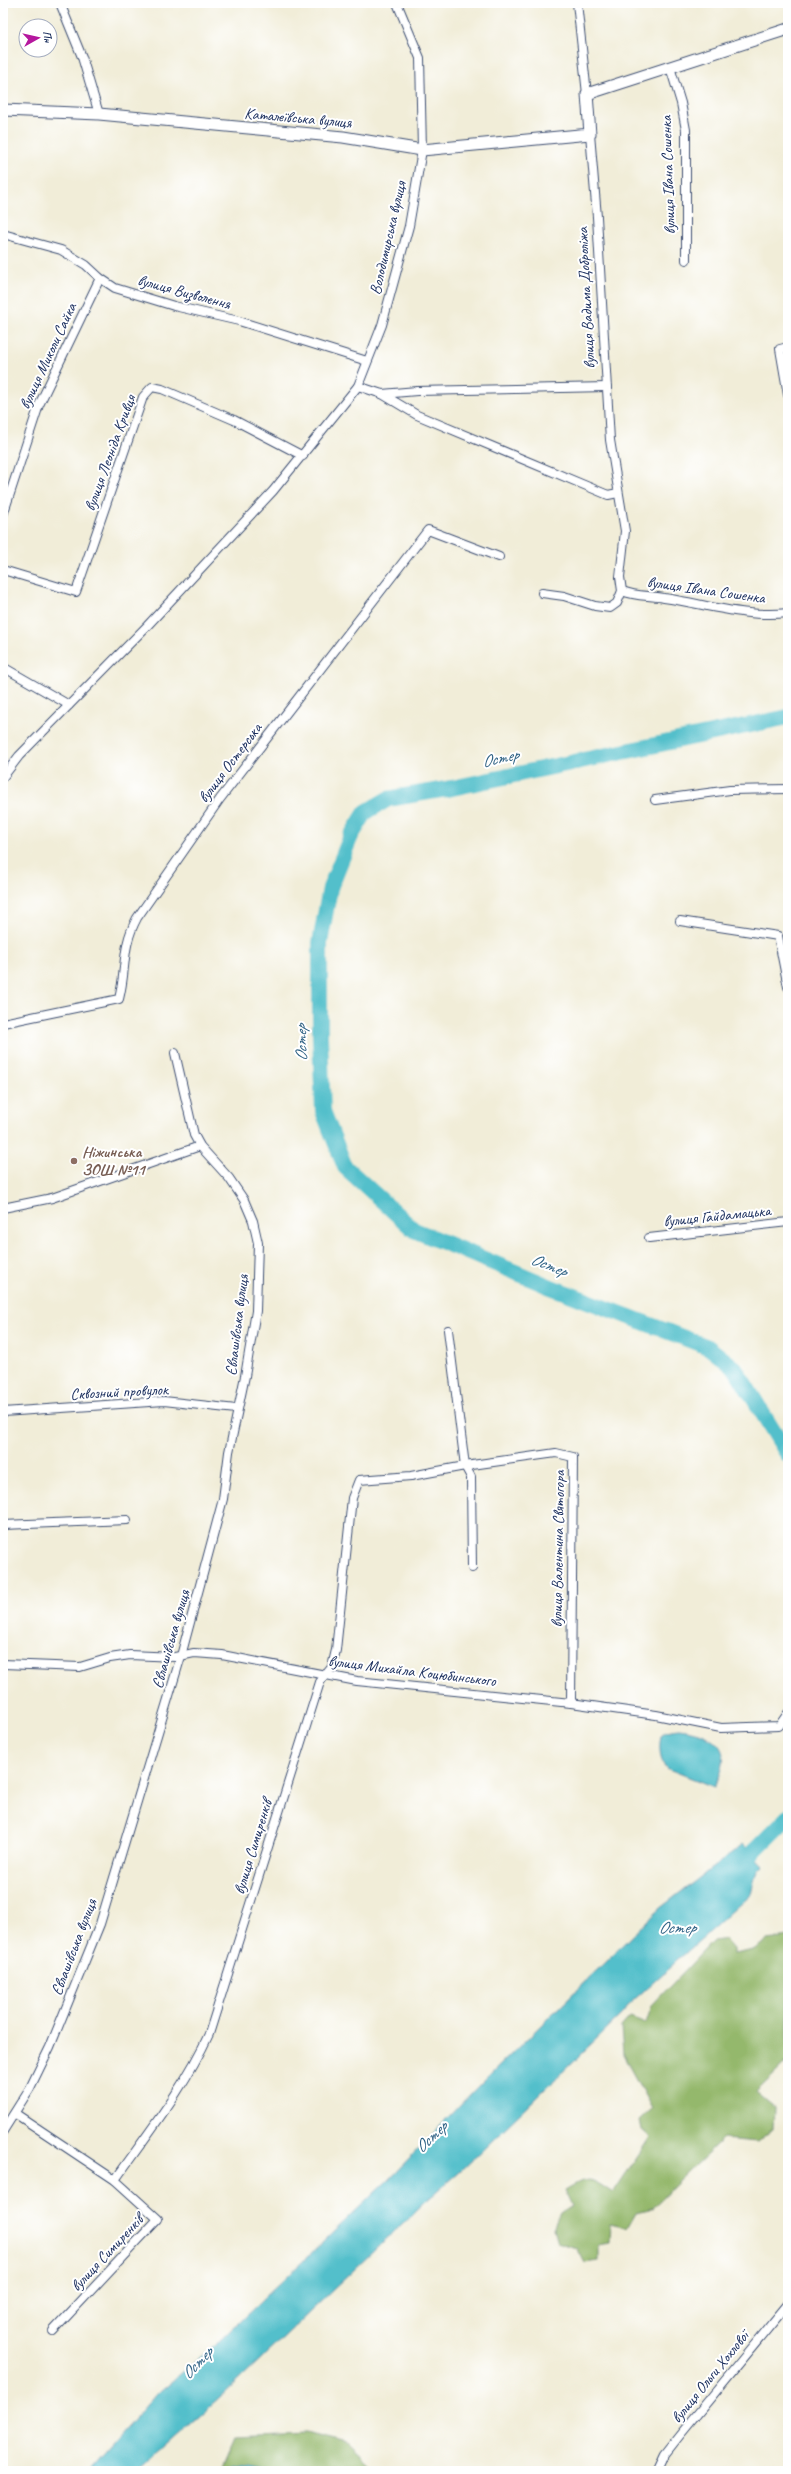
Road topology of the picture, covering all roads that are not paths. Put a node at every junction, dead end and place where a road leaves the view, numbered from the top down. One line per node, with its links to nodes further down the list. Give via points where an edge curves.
1 (60, 3): 8 (street, via 82,57)
2 (398, 3): 10 (street, Володимирська вулиця, via 420,58)
3 (577, 3): 6 (street, вулиця Вадима Доброліжа)
4 (788, 29): 5 (street)
5 (670, 67): 6 (street); 12 (street, вулиця Івана Сошенка, via 686,130)
6 (587, 94): 9 (street, вулиця Вадима Доброліжа)
7 (3, 110): 8 (street, Каталеївська вулиця)
8 (99, 114): 10 (street, Каталеївська вулиця, via 343,137)
9 (590, 134): 10 (street, Каталеївська вулиця); 17 (street, вулиця Вадима Доброліжа, via 598,217)
10 (422, 150): 15 (street, Володимирська вулиця, via 409,226 382,325)
11 (3, 234): 13 (street, вулиця Визволення, via 61,250 86,265)
12 (686, 260)
13 (100, 278): 15 (street, вулиця Визволення, via 122,290 239,321); 22 (street, вулиця Миколи Сайка, via 39,405)
14 (788, 346): 19 (street, via 780,349)
15 (367, 361): 16 (street, Володимирська вулиця)
16 (358, 386): 18 (street); 20 (street, Володимирська вулиця)
17 (607, 387): 18 (street); 21 (street, вулиця Вадима Доброліжа, via 610,440)
18 (382, 394): 21 (street, via 417,415 588,487 608,495)
19 (788, 395)
20 (303, 456): 24 (street, вулиця Леоніда Кривця, via 234,420 152,387 144,397 76,592); 29 (street, Володимирська вулиця, via 147,626)
21 (618, 493): 25 (street, вулиця Вадима Доброліжа, via 625,531 620,577)
22 (3, 515)
23 (499, 557): 35 (street, вулиця Остерська, via 428,530 220,799 138,918 128,935 120,999)
24 (3, 570)
25 (622, 591): 26 (street, via 617,603 610,608); 27 (street, вулиця Івана Сошенка, via 638,597 662,597 757,615)
26 (542, 593)
27 (788, 613)
28 (3, 667): 29 (street)
29 (69, 705): 30 (street, Володимирська вулиця, via 19,756)
30 (3, 777)
31 (788, 789): 32 (street, via 730,790)
32 (655, 800)
33 (680, 921): 34 (street, via 778,936)
34 (788, 987)
35 (3, 1023)
36 (175, 1053): 37 (street, Євлашівська вулиця, via 194,1135)
37 (200, 1146): 38 (street, via 52,1198); 42 (street, Євлашівська вулиця, via 230,1178 244,1200 258,1243 256,1311 245,1376)
38 (3, 1208)
39 (788, 1222): 40 (street, вулиця Гайдамацька)
40 (649, 1238)
41 (448, 1330): 44 (street)
42 (236, 1409): 43 (street, Сквозний провулок, via 164,1401); 49 (street, Євлашівська вулиця, via 223,1499)
43 (3, 1412)
44 (465, 1466): 45 (street, вулиця Валентина Святогора, via 410,1476 359,1480); 48 (street, via 471,1477); 52 (street, вулиця Валентина Святогора, via 556,1453 573,1457)
45 (352, 1498): 51 (street, вулиця Симиренків, via 336,1650 332,1667)
46 (127, 1520): 47 (street)
47 (3, 1525)
48 (472, 1568)
49 (181, 1656): 50 (street, вулиця Михайла Коцюбинського, via 110,1658 80,1667); 51 (street, вулиця Михайла Коцюбинського, via 194,1653 222,1655); 54 (street, Євлашівська вулиця, via 100,1924 50,2047)
50 (3, 1664)
51 (326, 1675): 52 (street, вулиця Михайла Коцюбинського, via 379,1684); 56 (street, вулиця Симиренків, via 320,1682 209,2034 196,2062)
52 (571, 1703): 53 (street, вулиця Михайла Коцюбинського, via 656,1715 721,1728 779,1726)
53 (788, 1713)
54 (16, 2114): 55 (street, Євлашівська вулиця); 56 (street, вулиця Симиренків)
55 (3, 2132)
56 (115, 2180): 58 (street, вулиця Симиренків, via 158,2219)
57 (788, 2304): 59 (street, вулиця Ольги Хохлової, via 665,2454)
58 (53, 2330)
59 (657, 2471)

